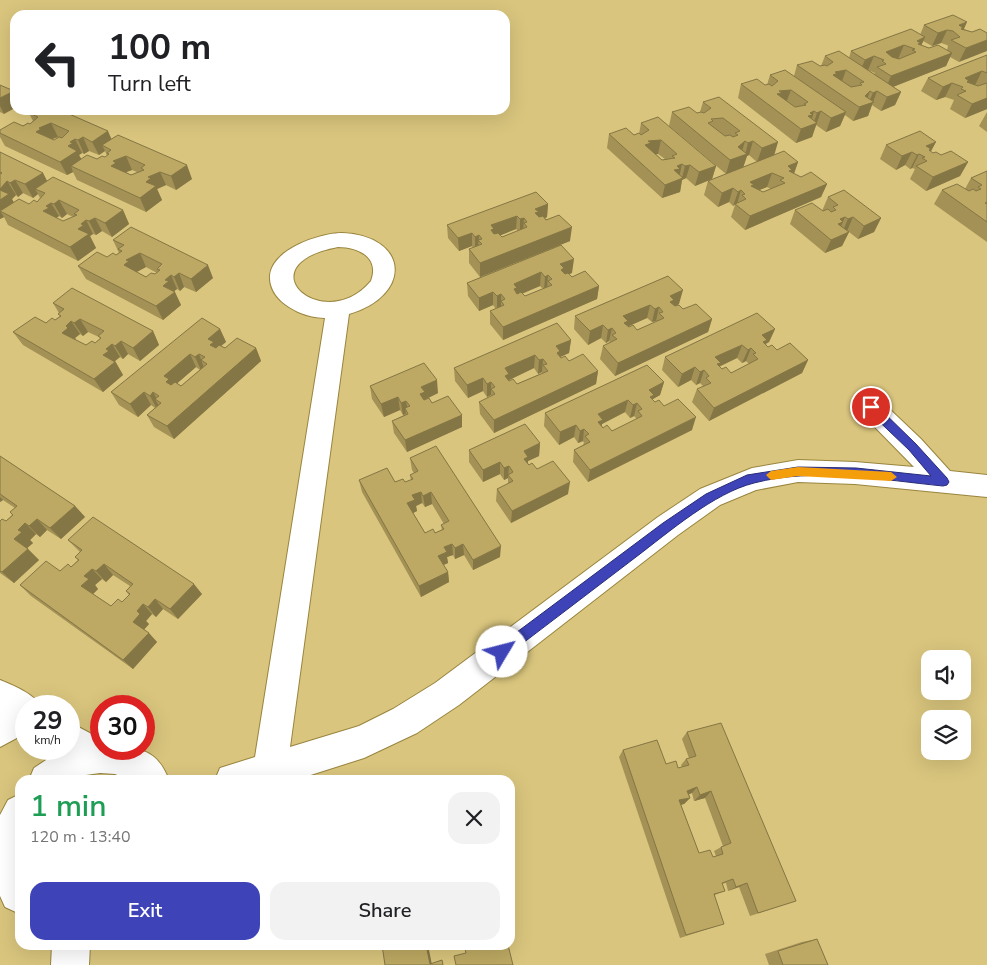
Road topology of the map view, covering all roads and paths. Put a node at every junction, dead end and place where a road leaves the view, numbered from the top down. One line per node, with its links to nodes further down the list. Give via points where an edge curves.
1 (338, 309): 10 (street)
2 (871, 407): 3 (street)
3 (943, 482): 4 (street); 10 (street, via 798,471 752,479 710,497 668,526 447,694 405,721 364,741)
4 (987, 486)
5 (0, 696): 6 (street)
6 (15, 706)
7 (15, 721): 8 (street)
8 (0, 730)
9 (82, 747): 11 (street, via 71,763); 12 (street, via 136,764)
10 (270, 770): 13 (street)
11 (53, 775)
12 (147, 775)
13 (251, 775)
14 (10, 819): 15 (street, via 8,847)
15 (15, 880)
16 (71, 950): 17 (street)
17 (70, 965)

